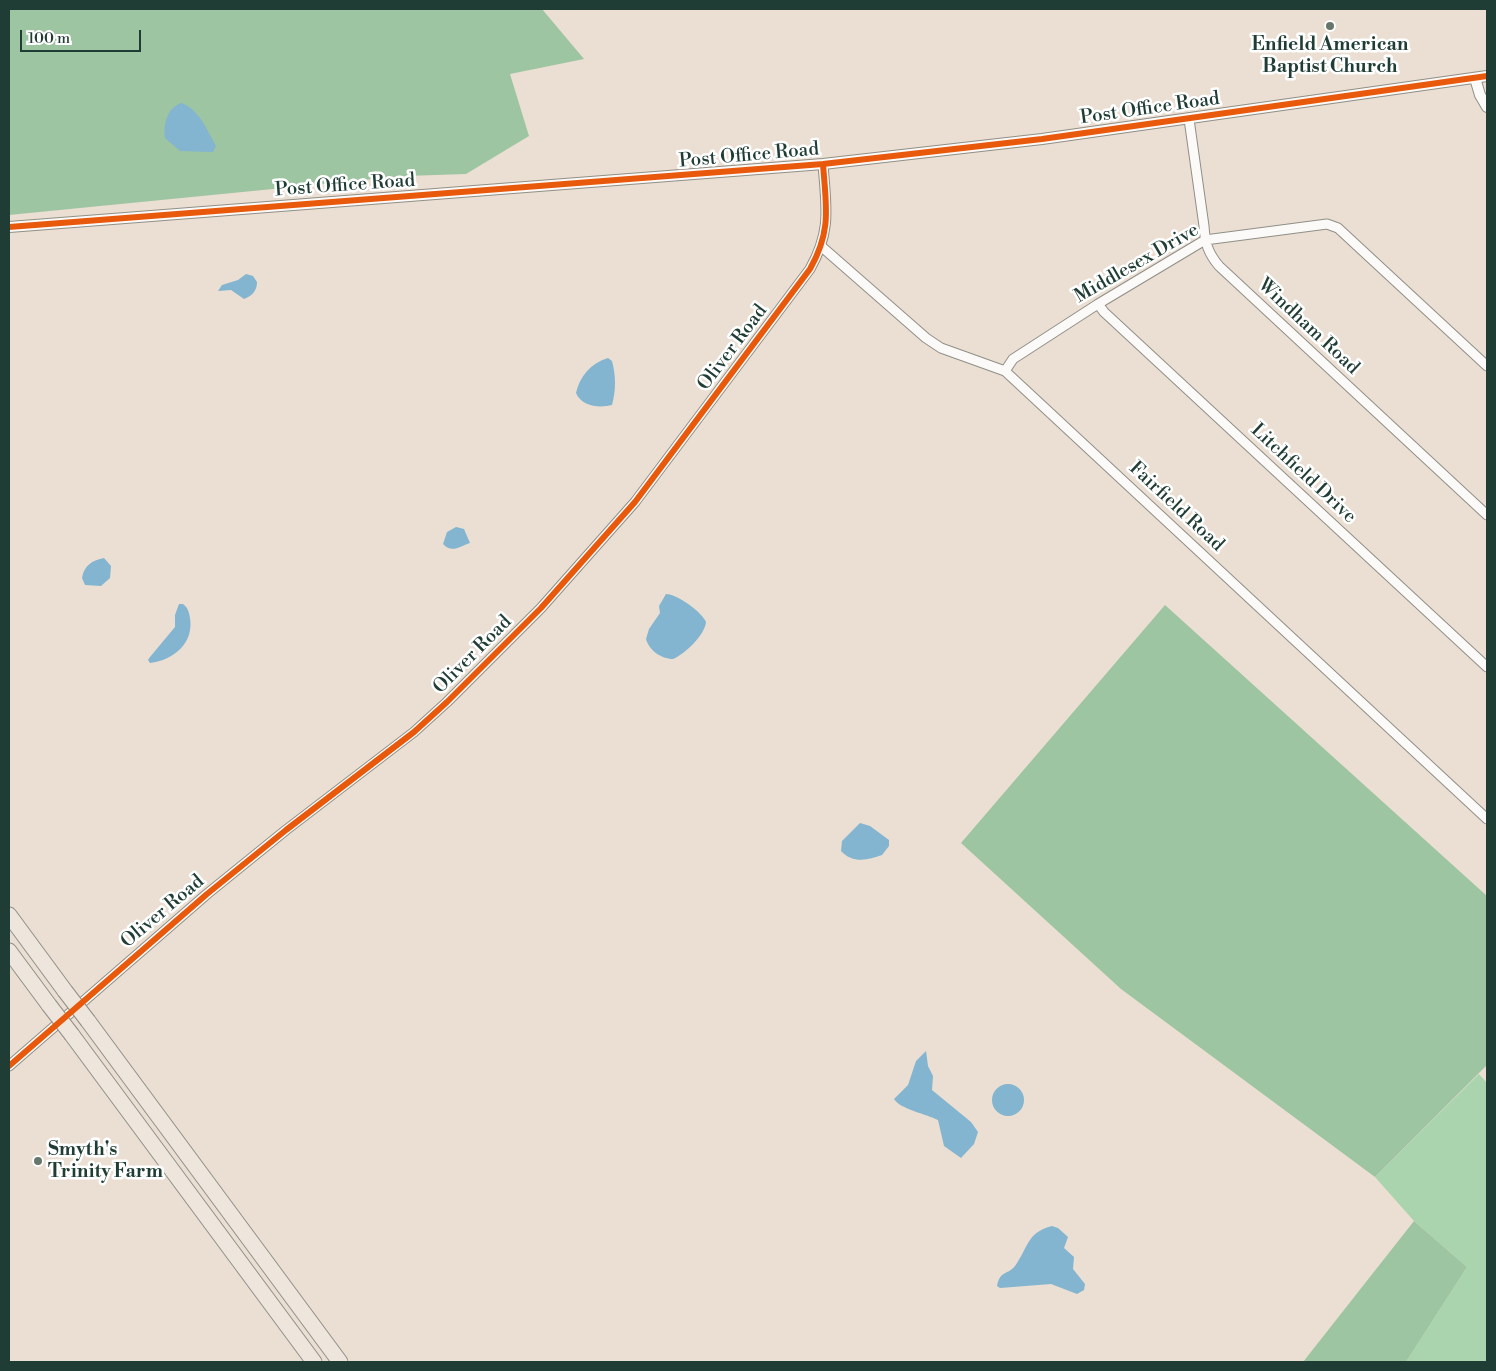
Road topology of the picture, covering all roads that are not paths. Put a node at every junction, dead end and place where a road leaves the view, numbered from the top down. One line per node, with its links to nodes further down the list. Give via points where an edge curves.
1 (1487, 76): 2 (street, Post Office Road)
2 (1475, 78): 3 (street); 4 (street, Post Office Road)
3 (1487, 107)
4 (1188, 119): 5 (street, Post Office Road); 7 (street, Windham Road)
5 (823, 164): 6 (street, Post Office Road); 8 (street, Oliver Road, via 826,212)
6 (9, 227)
7 (1204, 240): 9 (street, Middlesex Drive); 10 (street, Middlesex Drive, via 1327,224 1338,228); 12 (street, Windham Road, via 1218,266)
8 (822, 248): 11 (street, Fairfield Road, via 926,338 941,348); 17 (street, Oliver Road, via 792,294 635,502 534,615 414,732 207,894)
9 (1098, 304): 11 (street, Middlesex Drive, via 1013,359); 13 (street, Litchfield Drive)
10 (1487, 366)
11 (1005, 370): 14 (street, Fairfield Road)
12 (1487, 516)
13 (1487, 667)
14 (1487, 819)
15 (9, 915): 19 (highway, bridge)
16 (9, 951): 18 (highway, bridge)
17 (9, 1066)
18 (314, 1362)
19 (340, 1362)

